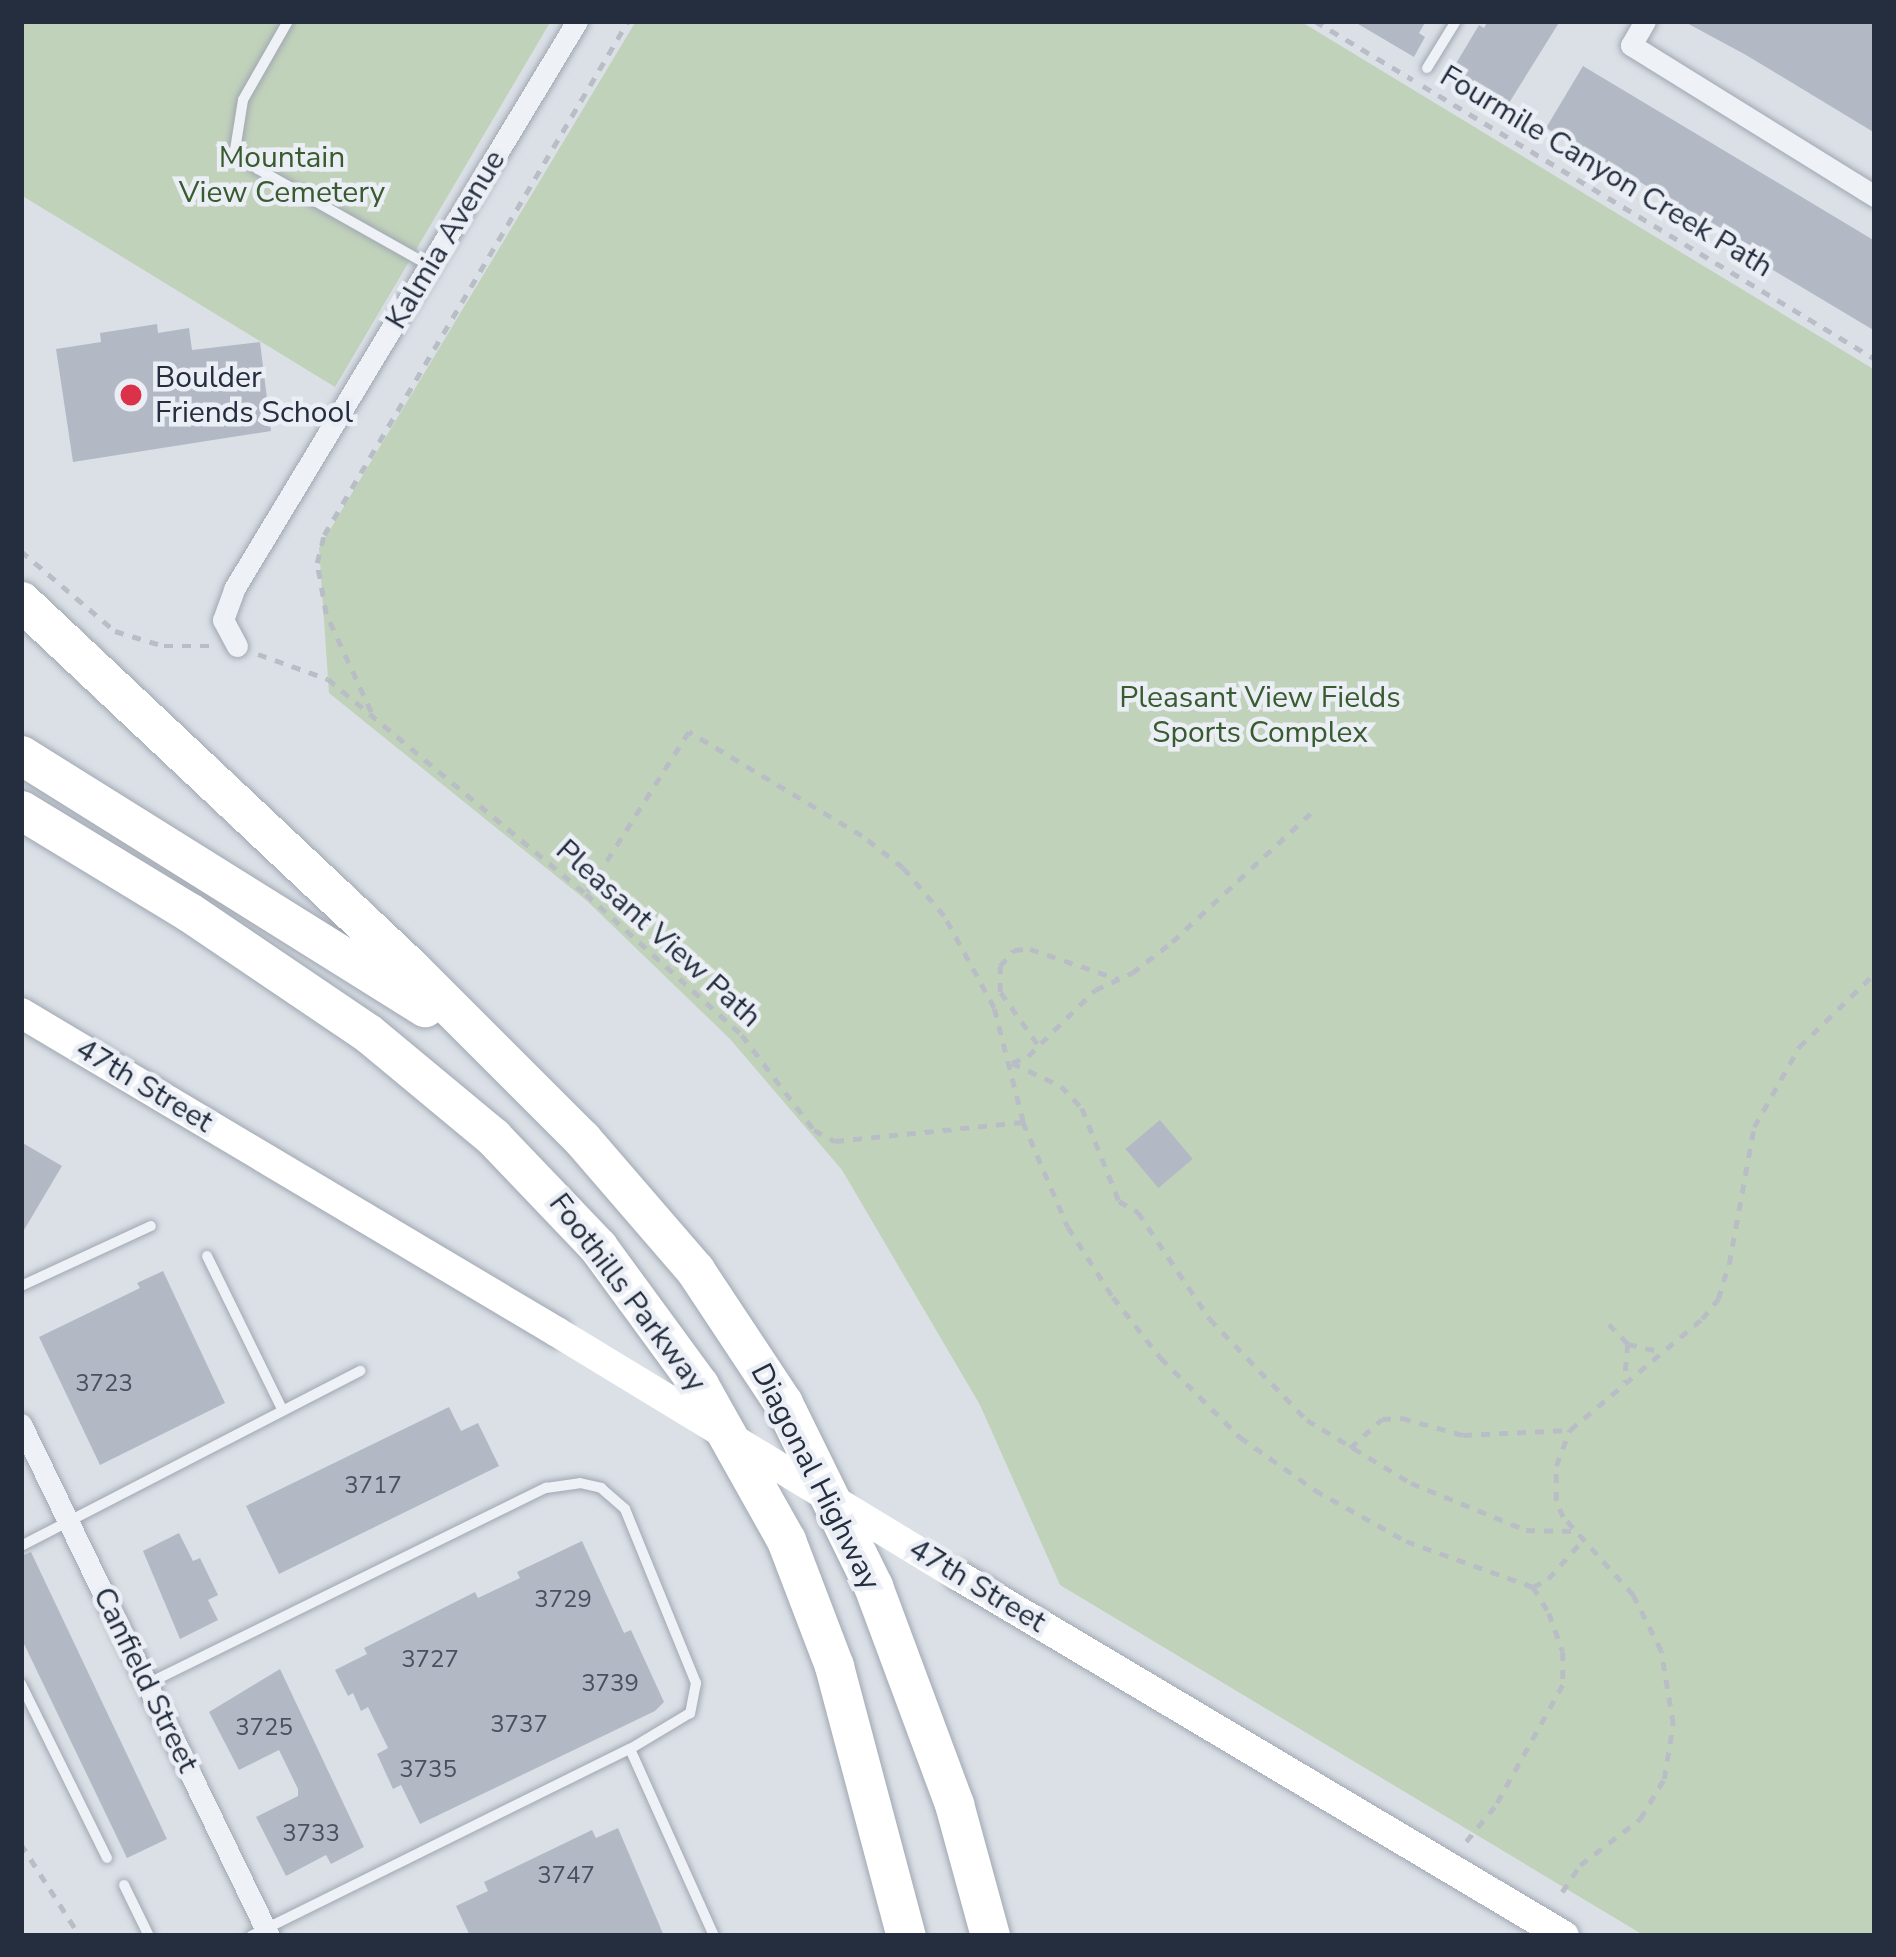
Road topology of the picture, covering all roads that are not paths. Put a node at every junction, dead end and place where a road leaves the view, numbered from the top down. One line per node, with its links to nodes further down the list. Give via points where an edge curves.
1 (288, 21): 7 (lane, via 243,100 236,149)
2 (577, 21): 7 (street, Kalmia Avenue)
3 (1456, 21): 5 (lane)
4 (1645, 21): 6 (street, via 1631,46)
5 (1427, 68)
6 (1875, 196)
7 (430, 267): 9 (street, Kalmia Avenue, via 234,589 223,620)
8 (21, 601): 13 (highway)
9 (237, 646)
10 (21, 755): 13 (highway, via 359,962)
11 (21, 810): 30 (highway, Foothills Parkway, via 370,1034 493,1137 598,1247 699,1385 786,1540 834,1666)
12 (21, 1012): 32 (street, 47th Street, bridge)
13 (526, 1082): 31 (highway, Diagonal Highway, via 695,1270 783,1403 873,1586 954,1804)
14 (151, 1226): 16 (lane)
15 (206, 1256): 18 (lane)
16 (21, 1286)
17 (360, 1371): 18 (lane)
18 (282, 1409): 20 (lane)
19 (21, 1424): 20 (street, Canfield Street)
20 (70, 1525): 21 (lane); 23 (street, Canfield Street)
21 (21, 1546)
22 (21, 1684): 25 (lane)
23 (147, 1684): 24 (lane, via 547,1488 580,1483 601,1488 625,1509 696,1683 691,1713); 27 (street, Canfield Street)
24 (629, 1749): 27 (lane); 29 (lane)
25 (106, 1858)
26 (124, 1885): 28 (lane)
27 (262, 1934)
28 (149, 1936)
29 (714, 1936)
30 (906, 1936)
31 (990, 1936)
32 (1564, 1936)

